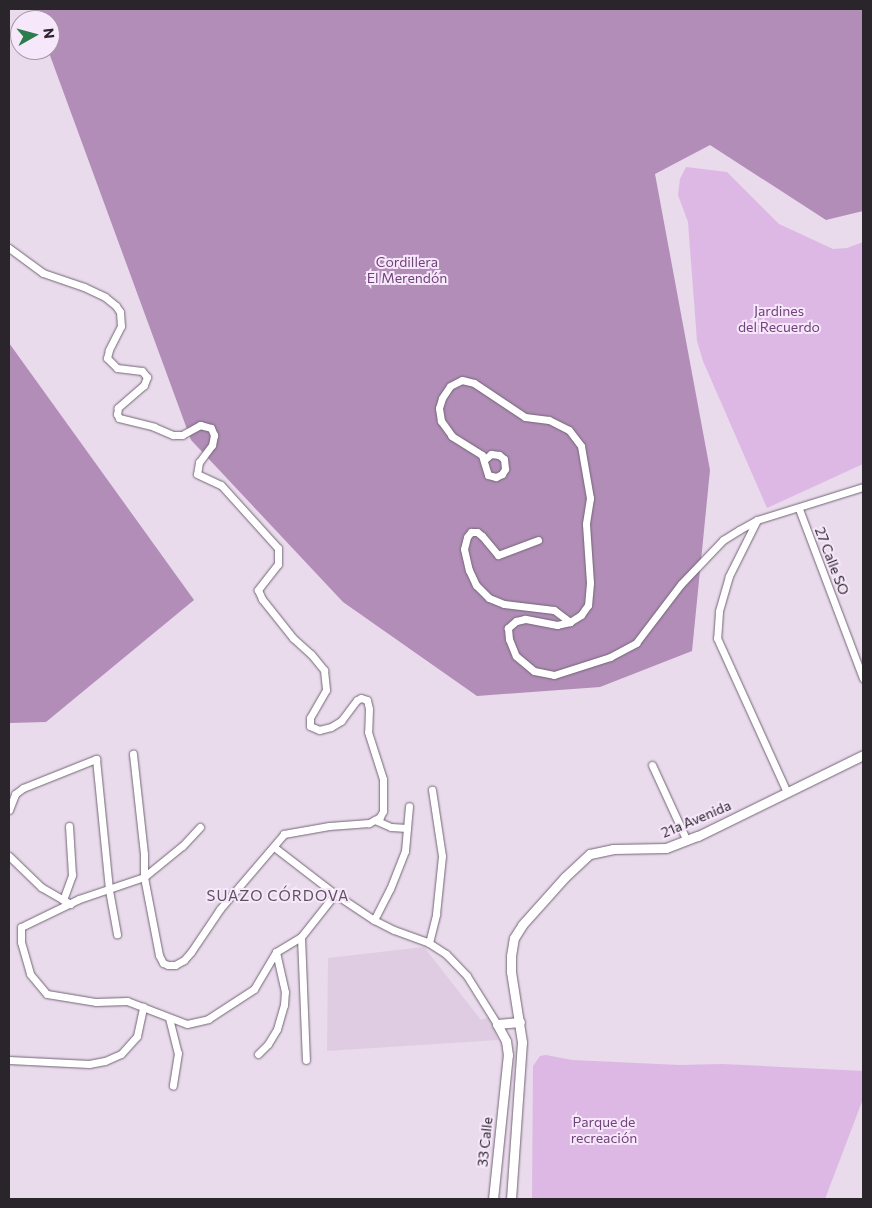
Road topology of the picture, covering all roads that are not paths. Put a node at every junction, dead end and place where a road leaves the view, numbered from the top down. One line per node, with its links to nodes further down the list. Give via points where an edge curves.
1 (9, 248): 17 (street, via 43,273 84,287 116,306 122,319 121,326 107,358 117,368 142,371 147,380 118,408 119,418 173,435 182,435 200,425 211,428 214,436 212,445 198,462 197,474 222,485 275,542 279,561 260,586 260,594 293,638 324,670 326,690 310,718 310,726 319,730 331,727 341,721 357,700 365,699 368,704 368,732 383,779 383,811)
2 (485, 459): 7 (street, via 452,436 441,421 439,408 442,398 450,386 462,380 474,383 525,417 549,420 569,430 581,446 590,498 586,524 590,583 588,605)
3 (863, 487): 4 (street)
4 (799, 509): 5 (street); 8 (street, 27 Calle SO)
5 (757, 520): 7 (street, via 723,540 681,584 636,642 610,657 554,675 534,671 516,656 508,628 516,621 525,619 557,625); 13 (street, via 729,576 719,612 717,638)
6 (538, 540): 7 (street, via 498,555 482,536 471,532 464,549 469,570 476,586 489,598 504,604 554,610)
7 (570, 622)
8 (863, 678)
9 (133, 754): 24 (street)
10 (863, 755): 13 (street, 21a Avenida)
11 (652, 765): 21 (street)
12 (432, 790): 31 (street, via 442,856 436,914)
13 (787, 792): 21 (street, 21a Avenida)
14 (12, 793): 16 (street); 25 (street, via 96,759)
15 (409, 806): 20 (street)
16 (9, 810)
17 (375, 820): 20 (street, via 391,827); 22 (street, via 292,832 280,837)
18 (69, 826): 27 (street, via 73,868)
19 (200, 828): 24 (street)
20 (407, 828): 28 (street, via 401,863)
21 (686, 839): 35 (street, 21a Avenida, via 666,848 590,854 522,925 514,938 511,956)
22 (274, 847): 24 (street, via 220,910 191,952 175,964 163,963 159,955); 26 (street)
23 (9, 856): 27 (street, via 41,887)
24 (144, 877): 25 (street)
25 (109, 890): 27 (street); 29 (street)
26 (334, 894): 28 (street); 30 (street)
27 (66, 902): 33 (street, via 21,927 21,942 30,974 47,994 96,1002 127,1001)
28 (374, 920): 31 (street)
29 (117, 934)
30 (302, 937): 32 (street); 39 (street)
31 (429, 943): 36 (street, via 446,954 466,976)
32 (276, 952): 34 (street, via 254,990 223,1010 208,1019 187,1024); 37 (street, via 285,992 284,1005 277,1029)
33 (143, 1007): 34 (street); 38 (street, via 137,1036 120,1054 105,1061 89,1064)
34 (169, 1018): 40 (street, via 178,1053)
35 (520, 1022): 36 (street); 42 (street)
36 (497, 1024): 41 (street, 33 Calle, via 506,1041 508,1055)
37 (258, 1054)
38 (9, 1060)
39 (306, 1060)
40 (173, 1086)
41 (505, 1088): 42 (street); 43 (street, 33 Calle)
42 (520, 1090): 44 (street)
43 (493, 1199)
44 (511, 1199)

